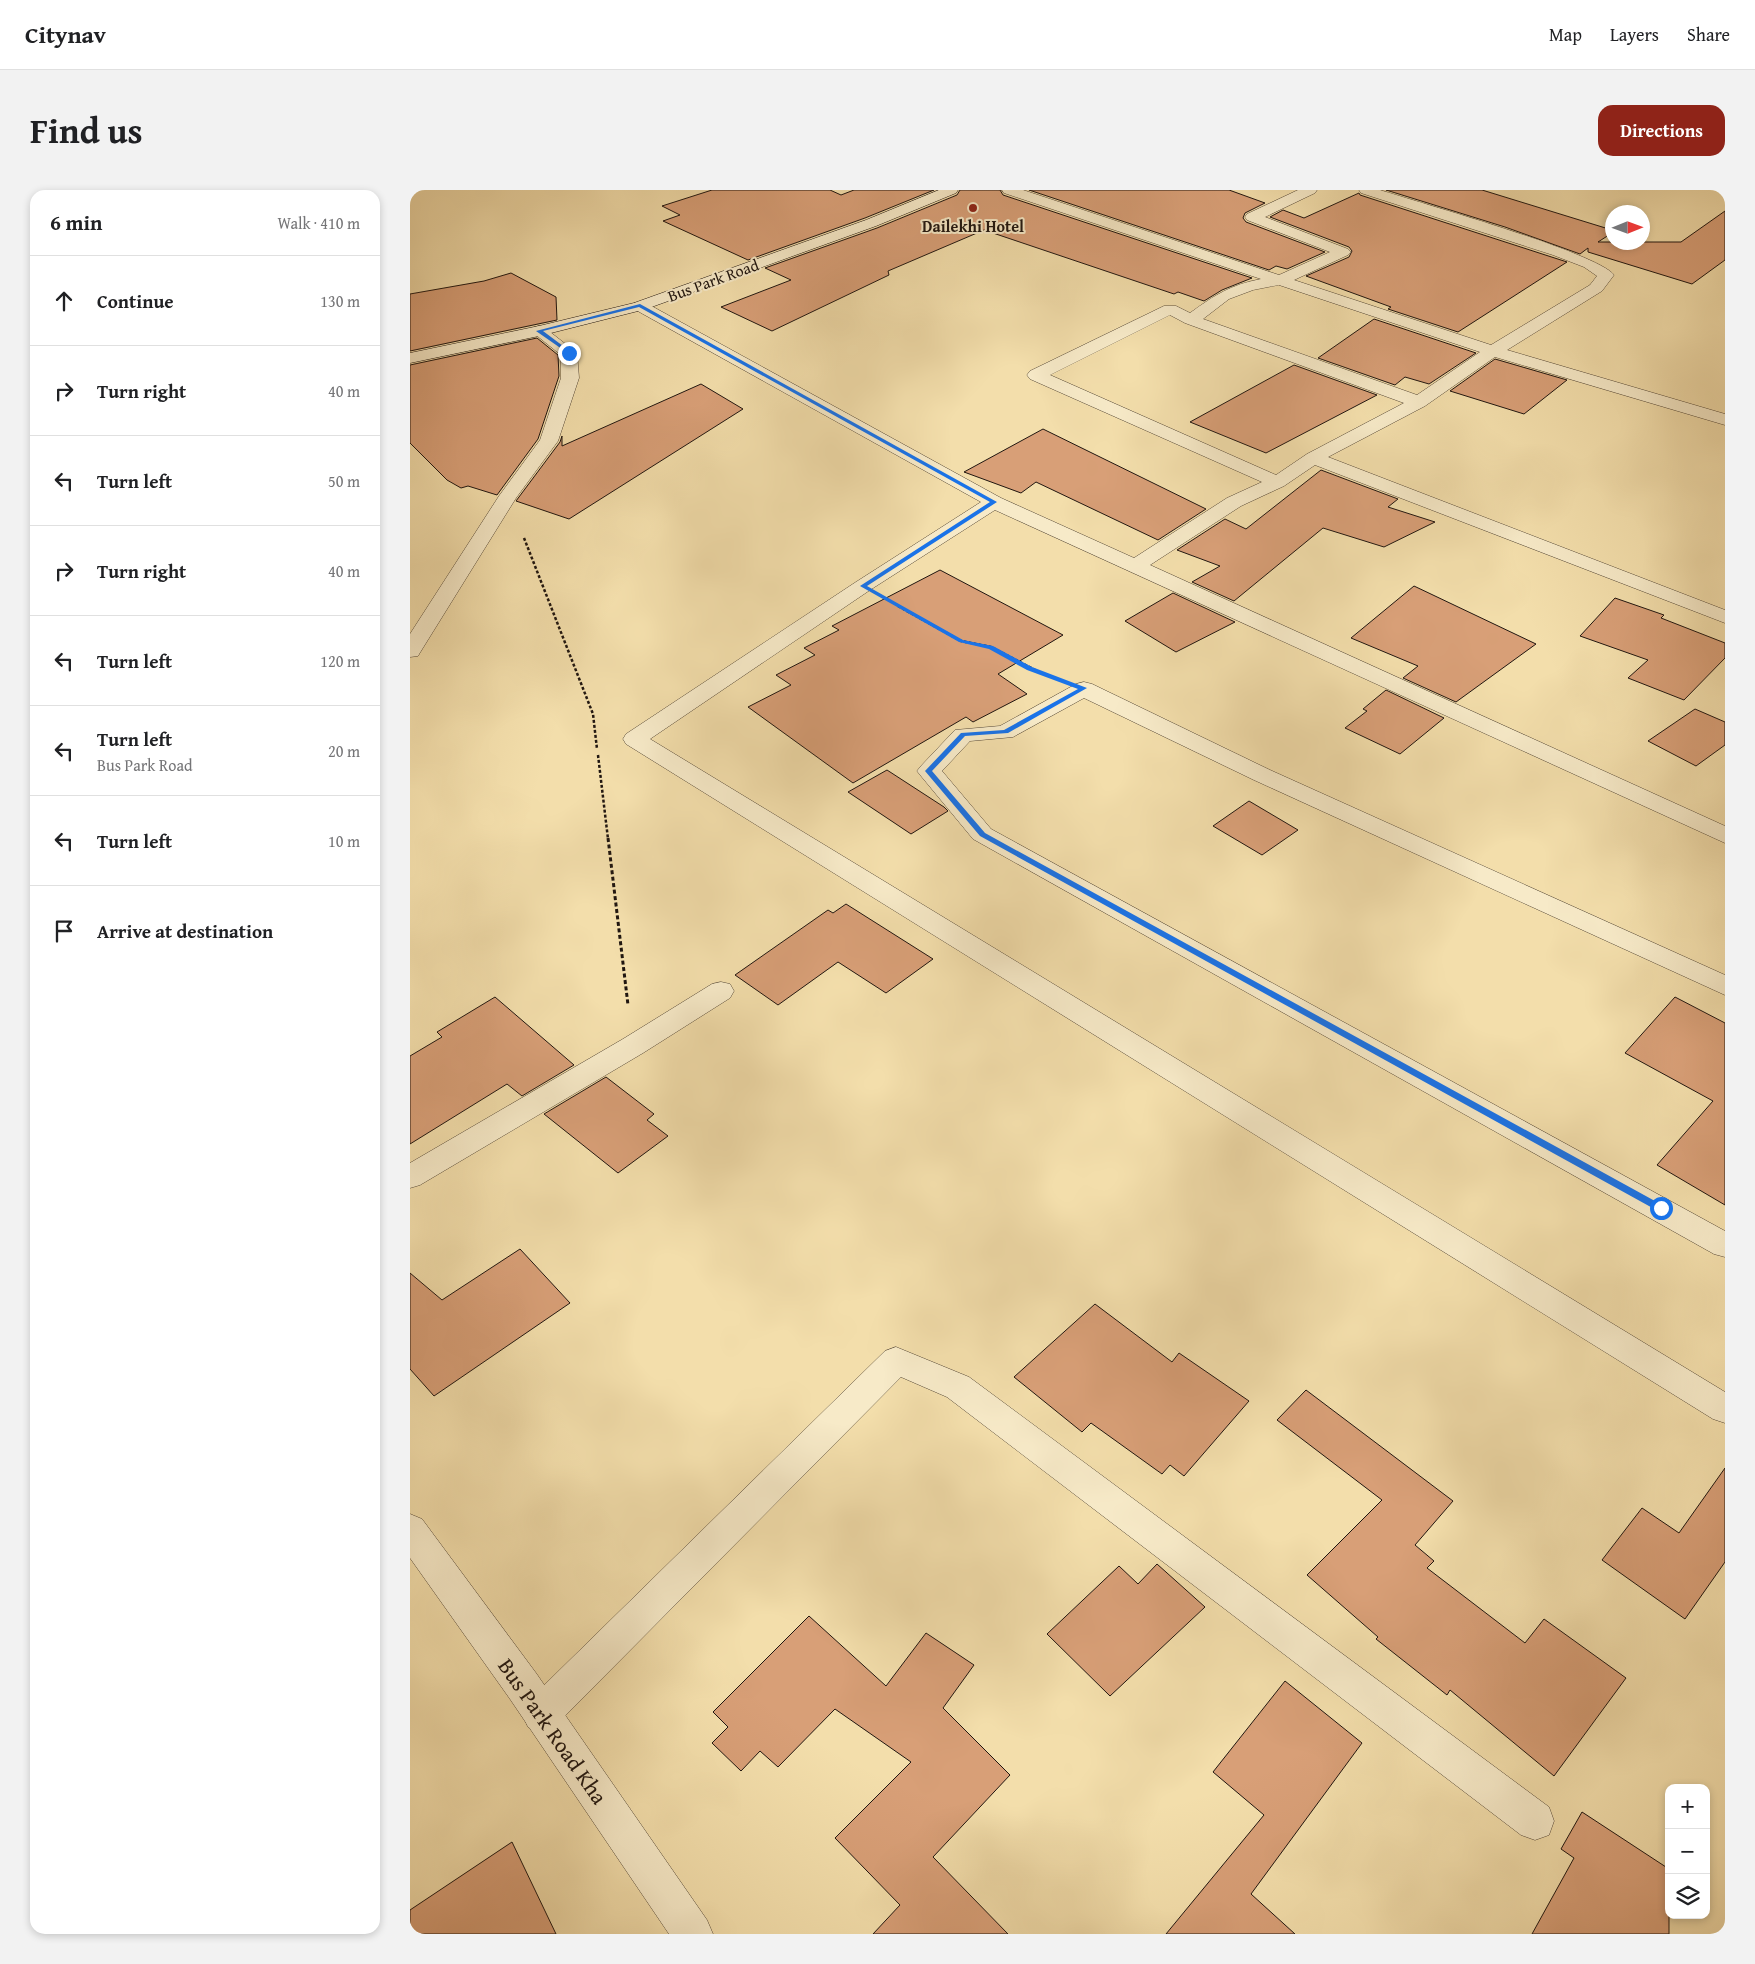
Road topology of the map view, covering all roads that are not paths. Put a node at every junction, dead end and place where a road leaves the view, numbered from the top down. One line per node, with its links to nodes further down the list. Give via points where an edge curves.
1 (951, 190): 6 (street, Bus Park Road, via 872,223)
2 (1009, 190): 5 (street)
3 (1310, 190): 5 (street, via 1252,216 1342,252)
4 (1366, 190): 9 (street, via 1558,252 1589,264 1606,275 1596,288)
5 (1280, 280): 7 (street, via 1249,286 1223,296); 9 (street)
6 (640, 306): 8 (street, Bus Park Road); 15 (street)
7 (1191, 320): 11 (street); 14 (street, via 1170,309 1036,375)
8 (539, 331): 10 (street, Bus Park Road); 18 (street, via 569,353 570,378 549,441 508,496)
9 (1493, 351): 11 (street); 12 (street)
10 (410, 358)
11 (1419, 402): 13 (street)
12 (1725, 420)
13 (1313, 458): 14 (street); 17 (street)
14 (1277, 482): 16 (street, via 1234,502)
15 (994, 502): 16 (street); 24 (street, via 634,739)
16 (1135, 566): 19 (street)
17 (1725, 617)
18 (410, 651)
19 (1725, 835)
20 (1725, 986): 23 (street, via 1262,775 1084,688 1006,732 963,734 929,771 982,834)
21 (721, 991): 22 (street)
22 (410, 1177)
23 (1725, 1245)
24 (1725, 1410)
25 (410, 1530): 26 (street, Bus Park Road Kha)
26 (541, 1714): 27 (street, via 896,1361 958,1387); 28 (street, Bus Park Road Kha)
27 (1535, 1822)
28 (693, 1934)

